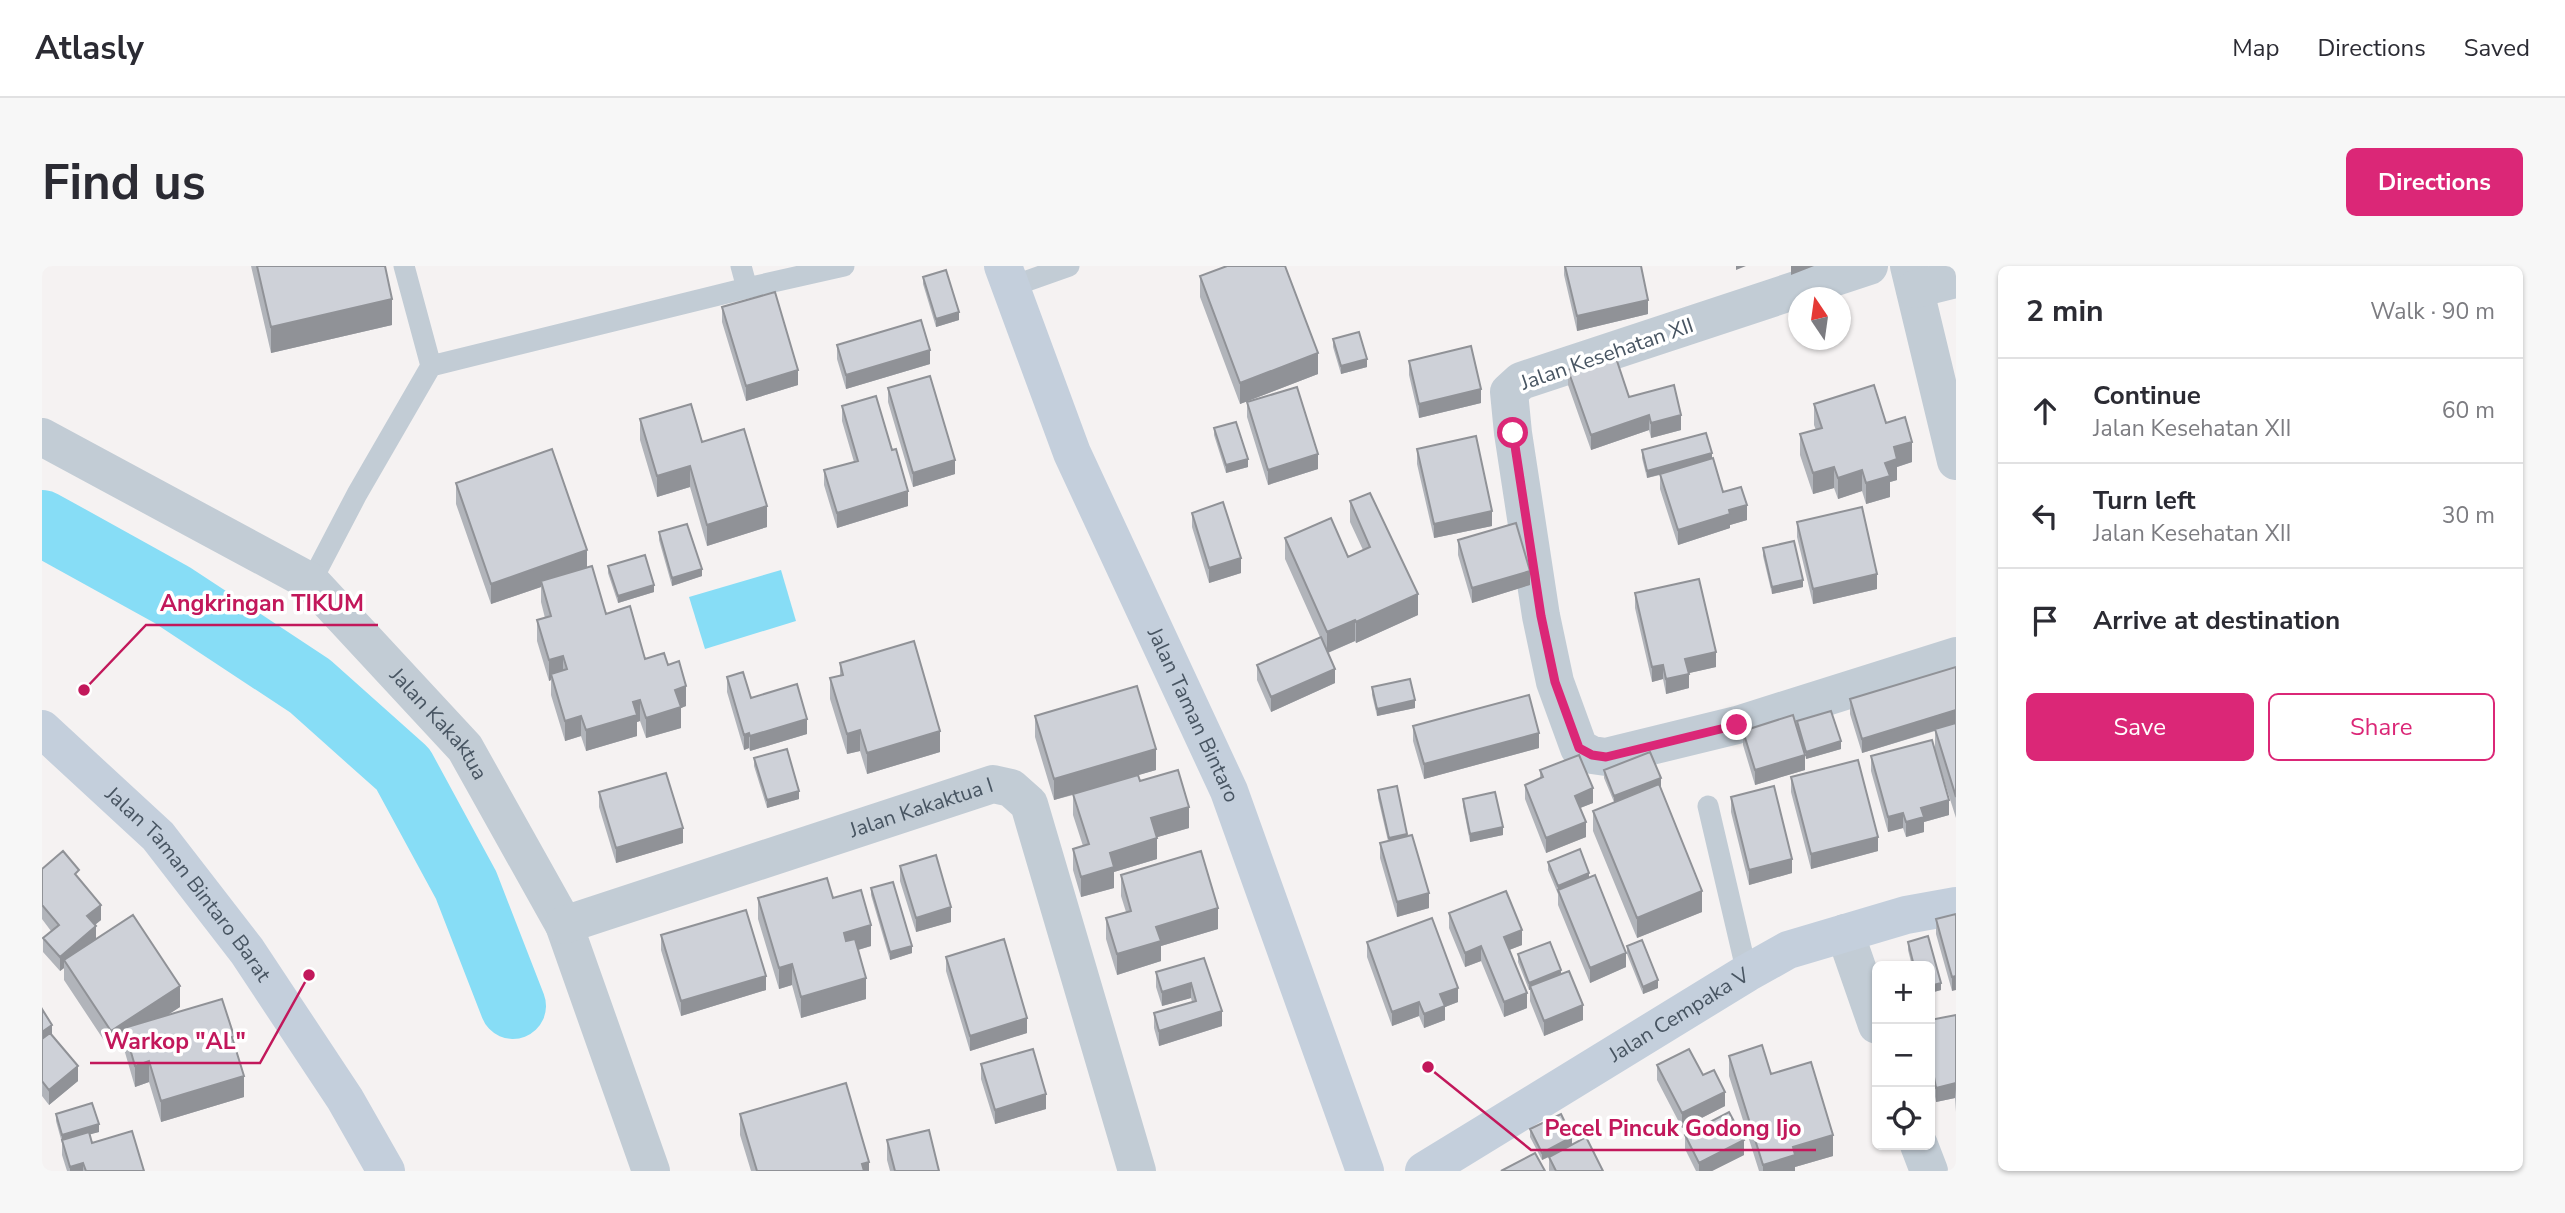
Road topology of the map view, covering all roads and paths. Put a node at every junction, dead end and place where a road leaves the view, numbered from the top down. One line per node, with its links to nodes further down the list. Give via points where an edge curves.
1 (404, 266): 10 (lane)
2 (741, 266): 9 (lane)
3 (844, 266): 9 (lane)
4 (1069, 266): 6 (lane)
5 (1869, 266): 14 (street, Jalan Kesehatan XII, via 1521,381 1509,392 1555,682 1579,748 1606,757 1737,725)
6 (1007, 276): 26 (street, Jalan Taman Bintaro, via 1072,453 1228,791)
7 (1912, 277): 8 (street); 12 (street)
8 (1956, 279)
9 (747, 288): 10 (lane)
10 (431, 366): 13 (lane)
11 (42, 437): 13 (street, Jalan Kakaktua)
12 (1956, 461)
13 (314, 574): 18 (street, Jalan Kakaktua, via 465,748)
14 (1956, 656)
15 (42, 729): 23 (street, Jalan Taman Bintaro Barat, via 166,846 247,951)
16 (1707, 806): 20 (lane)
17 (1956, 906): 19 (street, Jalan Cempaka V)
18 (564, 925): 24 (street, Jalan Kakaktua); 25 (street, Jalan Kakaktua I, via 993,784 1011,788 1029,804)
19 (1844, 933): 20 (street, Jalan Cempaka V, via 1788,950); 21 (street)
20 (1747, 973): 27 (street, Jalan Cempaka V)
21 (1877, 1024)
22 (1921, 1150): 28 (street)
23 (390, 1167)
24 (651, 1171)
25 (1137, 1171)
26 (1365, 1171)
27 (1424, 1171)
28 (1928, 1171)

